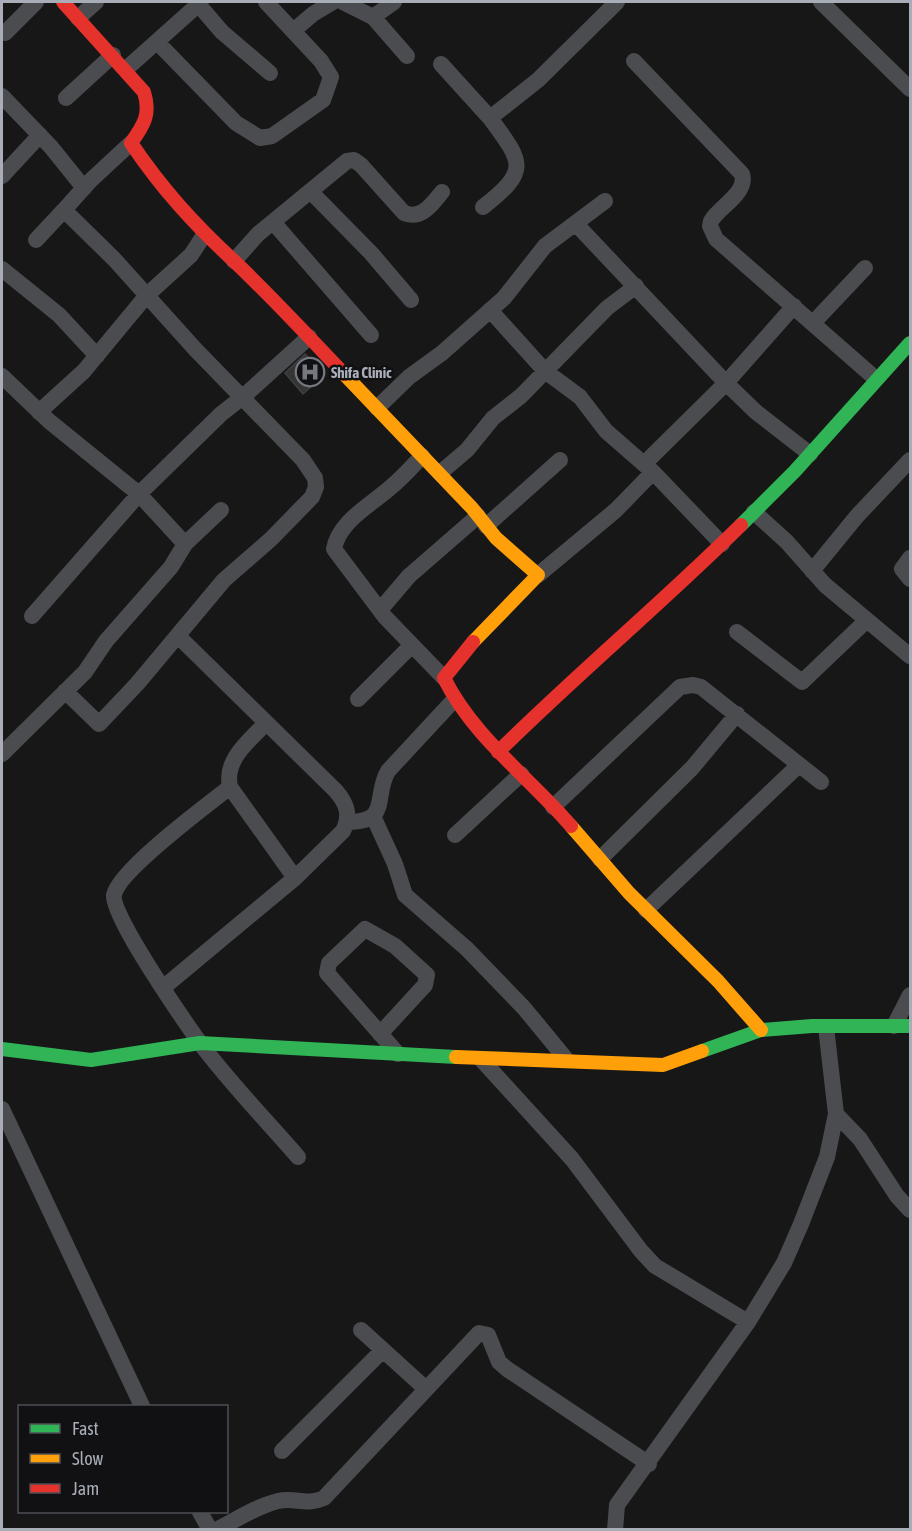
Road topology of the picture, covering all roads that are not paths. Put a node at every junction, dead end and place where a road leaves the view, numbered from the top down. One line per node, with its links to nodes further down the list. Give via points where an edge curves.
1 (36, 2): 14 (street)
2 (63, 2): 12 (street)
3 (96, 2): 12 (street)
4 (266, 2): 13 (street)
5 (333, 2): 13 (street)
6 (343, 2): 11 (street)
7 (394, 2): 11 (street)
8 (617, 2): 25 (street, via 538,80)
9 (822, 2): 22 (street)
10 (200, 3): 15 (street); 21 (street, via 222,32)
11 (373, 17): 17 (street)
12 (78, 18): 16 (street)
13 (293, 31): 15 (street, via 331,77 329,89 323,100 272,136 260,138 236,123)
14 (5, 33)
15 (158, 42): 20 (street)
16 (113, 55): 20 (street); 24 (street)
17 (407, 56)
18 (634, 61): 45 (street, via 742,174 742,188 710,226 716,238)
19 (441, 64): 25 (street)
20 (126, 69): 27 (street, via 144,92 150,111)
21 (270, 73)
22 (910, 89)
23 (2, 96): 26 (street)
24 (66, 98)
25 (490, 118): 33 (street, via 518,162 509,185)
26 (40, 135): 28 (street); 29 (street)
27 (131, 142): 29 (street); 37 (street, via 151,173)
28 (2, 176)
29 (84, 188): 34 (street)
30 (311, 192): 31 (street, via 347,161 354,160 376,178 404,213 412,216 419,215); 35 (street); 44 (street)
31 (442, 192)
32 (605, 201): 36 (street)
33 (483, 207)
34 (64, 210): 38 (street); 43 (street)
35 (273, 222): 39 (street); 48 (street)
36 (576, 224): 42 (street); 46 (street, via 545,246)
37 (204, 235): 39 (street); 43 (street, via 190,255)
38 (36, 240)
39 (234, 261): 49 (street)
40 (865, 268): 47 (street)
41 (2, 269): 51 (street, via 59,315)
42 (636, 286): 52 (street, via 607,308); 55 (street)
43 (147, 295): 51 (street); 56 (street)
44 (411, 300)
45 (794, 306): 47 (street); 55 (street)
46 (490, 310): 52 (street); 57 (street)
47 (813, 323): 54 (street)
48 (371, 335)
49 (309, 337): 56 (street); 57 (street)
50 (908, 351): 54 (street)
51 (97, 356): 58 (street)
52 (545, 371): 63 (street, via 580,397 606,431); 64 (street, via 493,418 468,450)
53 (2, 376): 58 (street)
54 (876, 379): 59 (street)
55 (726, 383): 59 (street); 63 (street)
56 (244, 396): 65 (street); 79 (street, via 303,460 315,478 316,487 312,497 271,539 224,580)
57 (377, 408): 60 (street)
58 (39, 412): 65 (street)
59 (810, 454): 67 (street)
60 (422, 456): 64 (street); 75 (street, via 344,526 336,538 337,557)
61 (560, 460): 68 (street)
62 (910, 460): 72 (street)
63 (649, 468): 70 (street); 73 (street, via 616,510)
64 (440, 473): 68 (street)
65 (139, 494): 69 (street); 76 (street)
66 (221, 510): 69 (street)
67 (754, 512): 70 (street); 72 (street)
68 (482, 521): 73 (street); 75 (street, via 409,576)
69 (185, 544): 83 (street, via 171,567)
70 (722, 544): 88 (street)
71 (910, 558): 74 (street, via 902,569)
72 (812, 571): 77 (street)
73 (538, 575): 82 (street, via 461,654)
74 (910, 579)
75 (380, 610): 80 (street)
76 (32, 616)
77 (866, 621): 78 (street, via 802,682); 81 (street)
78 (737, 632)
79 (178, 636): 83 (street, via 99,724); 87 (street)
80 (411, 646): 82 (street); 84 (street)
81 (910, 656)
82 (444, 678): 85 (street)
83 (65, 692): 89 (street)
84 (358, 699)
85 (453, 701): 88 (street); 95 (street, via 388,771 382,801)
86 (736, 714): 90 (street); 94 (street, via 701,687 680,687); 98 (street, via 684,777)
87 (265, 724): 93 (street, via 229,767); 96 (street, via 346,802)
88 (498, 752): 91 (street)
89 (2, 754)
90 (799, 765): 92 (street); 100 (street)
91 (521, 774): 94 (street); 97 (street)
92 (820, 782)
93 (230, 787): 99 (street); 101 (street, via 128,872 114,895 114,907)
94 (554, 807): 98 (street)
95 (373, 816): 96 (street, via 366,822); 111 (street, via 405,895 476,958)
96 (348, 822): 99 (street)
97 (455, 835)
98 (600, 859): 100 (street)
99 (295, 878): 101 (street)
100 (646, 910): 105 (street)
101 (164, 987): 107 (street)
102 (910, 995): 103 (street)
103 (902, 1026): 104 (street)
104 (826, 1027): 105 (street); 113 (street)
105 (762, 1030): 111 (street, via 663,1065)
106 (380, 1034): 106 (street, via 327,973 329,963 365,929 395,946 427,975 425,985); 109 (street)
107 (200, 1043): 108 (street, via 91,1060); 109 (street); 114 (street)
108 (2, 1049)
109 (398, 1054): 110 (street)
110 (481, 1059): 111 (street); 116 (street, via 572,1159 655,1266)
111 (566, 1059)
112 (2, 1109): 120 (street)
113 (836, 1114): 115 (street, via 867,1148); 116 (street, via 827,1157 801,1224 784,1263)
114 (298, 1157)
115 (910, 1210)
116 (748, 1322): 122 (street)
117 (361, 1330): 118 (street)
118 (383, 1350): 119 (street); 121 (street)
119 (426, 1389): 122 (street, via 483,1332 507,1369); 126 (street, via 324,1498 312,1504 282,1500 270,1503)
120 (141, 1405)
121 (282, 1451)
122 (649, 1464): 124 (street, via 622,1496)
123 (201, 1513): 125 (street)
124 (614, 1522): 127 (street)
125 (210, 1530)
126 (216, 1530)
127 (600, 1530)

